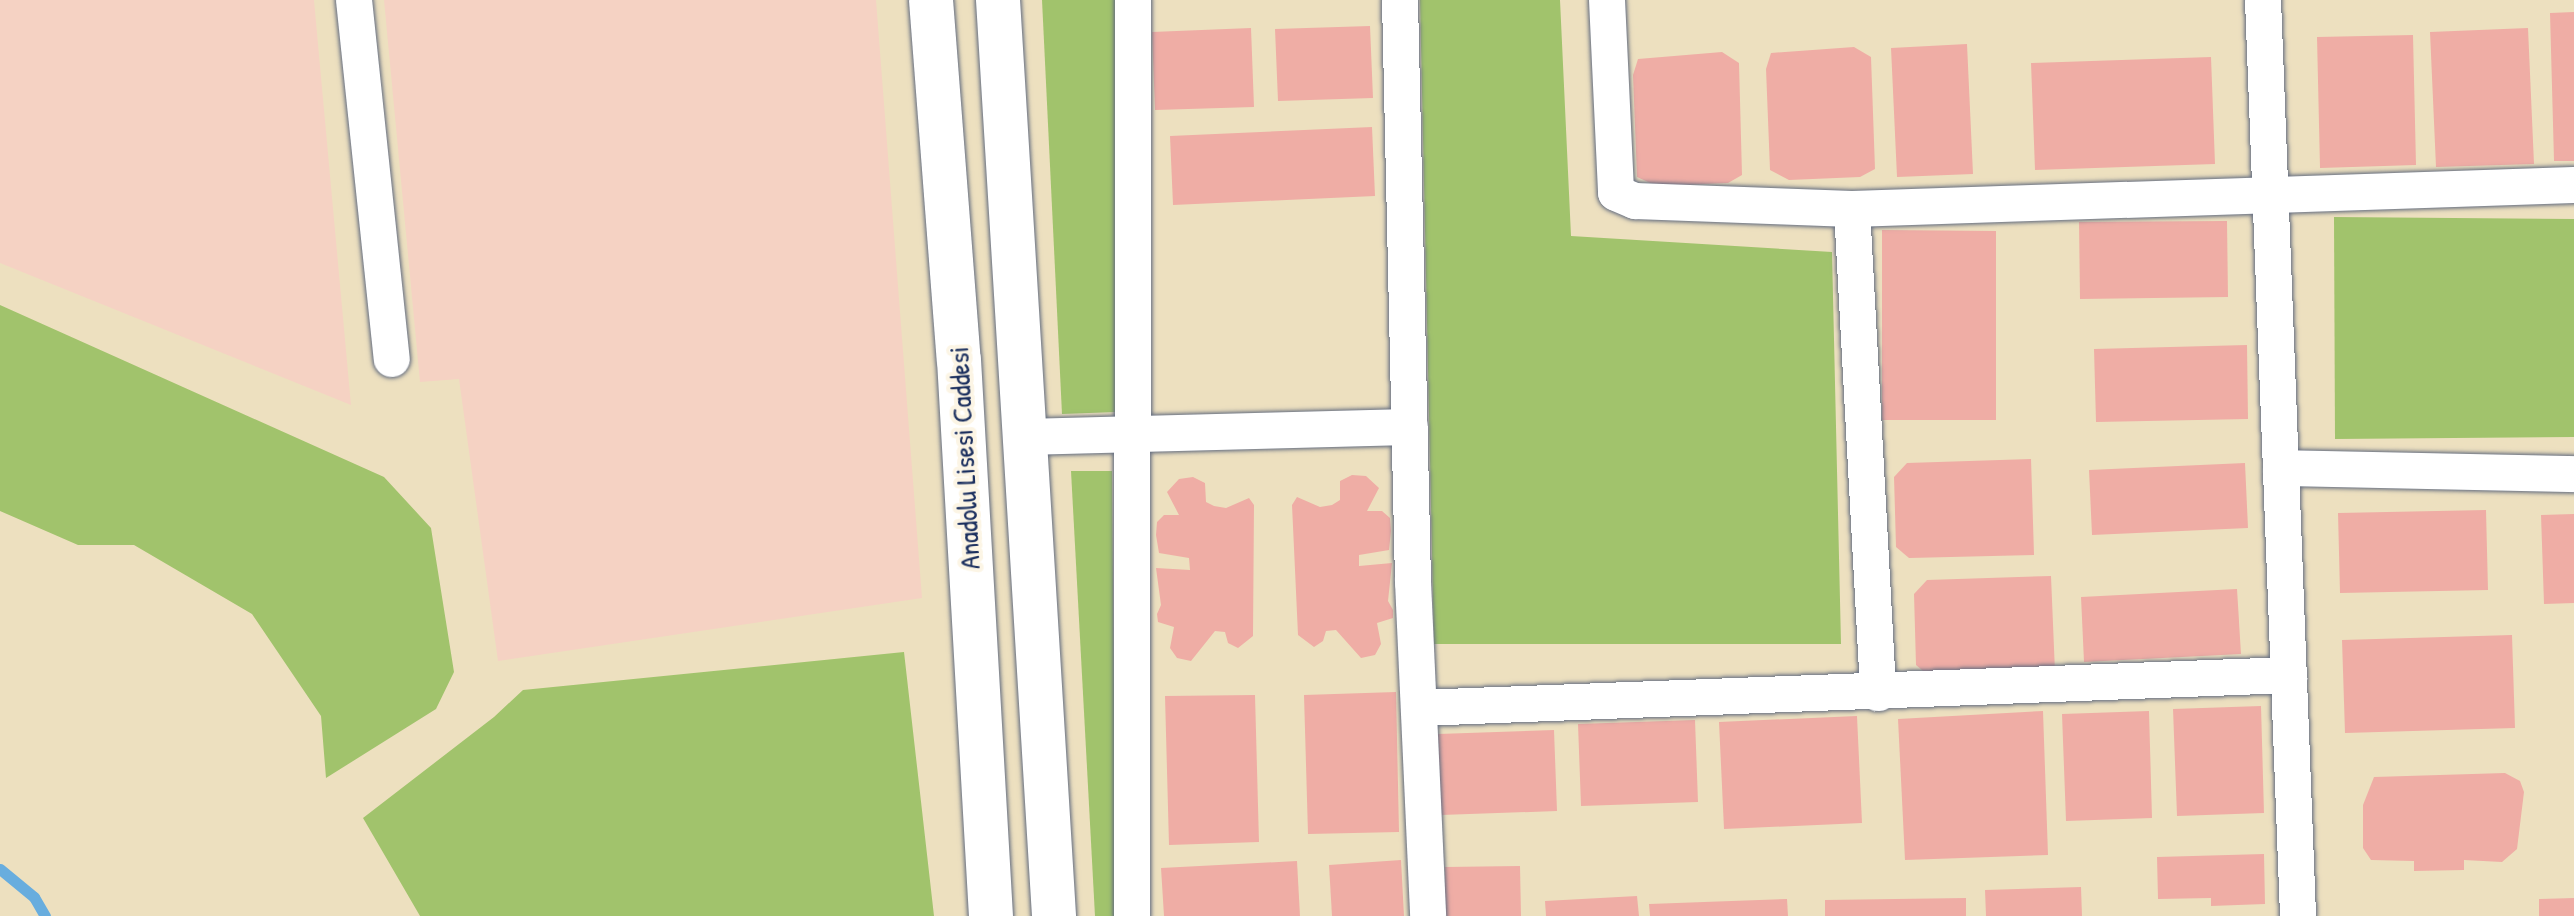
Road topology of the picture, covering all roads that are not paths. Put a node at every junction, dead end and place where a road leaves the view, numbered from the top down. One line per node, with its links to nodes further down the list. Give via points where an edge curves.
1 (354, 0): 11 (street)
2 (931, 0): 20 (street, Anadolu Lisesi Caddesi, via 959,360)
3 (998, 0): 14 (street)
4 (1133, 0): 13 (street)
5 (1400, 0): 12 (street)
6 (1607, 0): 10 (street, via 1616,193 1635,201)
7 (2263, 0): 9 (street)
8 (2574, 185): 9 (street)
9 (2270, 195): 10 (street); 15 (street)
10 (1852, 209): 18 (street)
11 (392, 359)
12 (1410, 427): 13 (street); 19 (street)
13 (1131, 434): 14 (street); 22 (street)
14 (1023, 437): 21 (street)
15 (2281, 468): 16 (street); 17 (street)
16 (2574, 474)
17 (2289, 675): 18 (street); 24 (street)
18 (1878, 693): 19 (street)
19 (1419, 708): 23 (street)
20 (991, 916)
21 (1054, 916)
22 (1132, 916)
23 (1428, 916)
24 (2298, 916)

